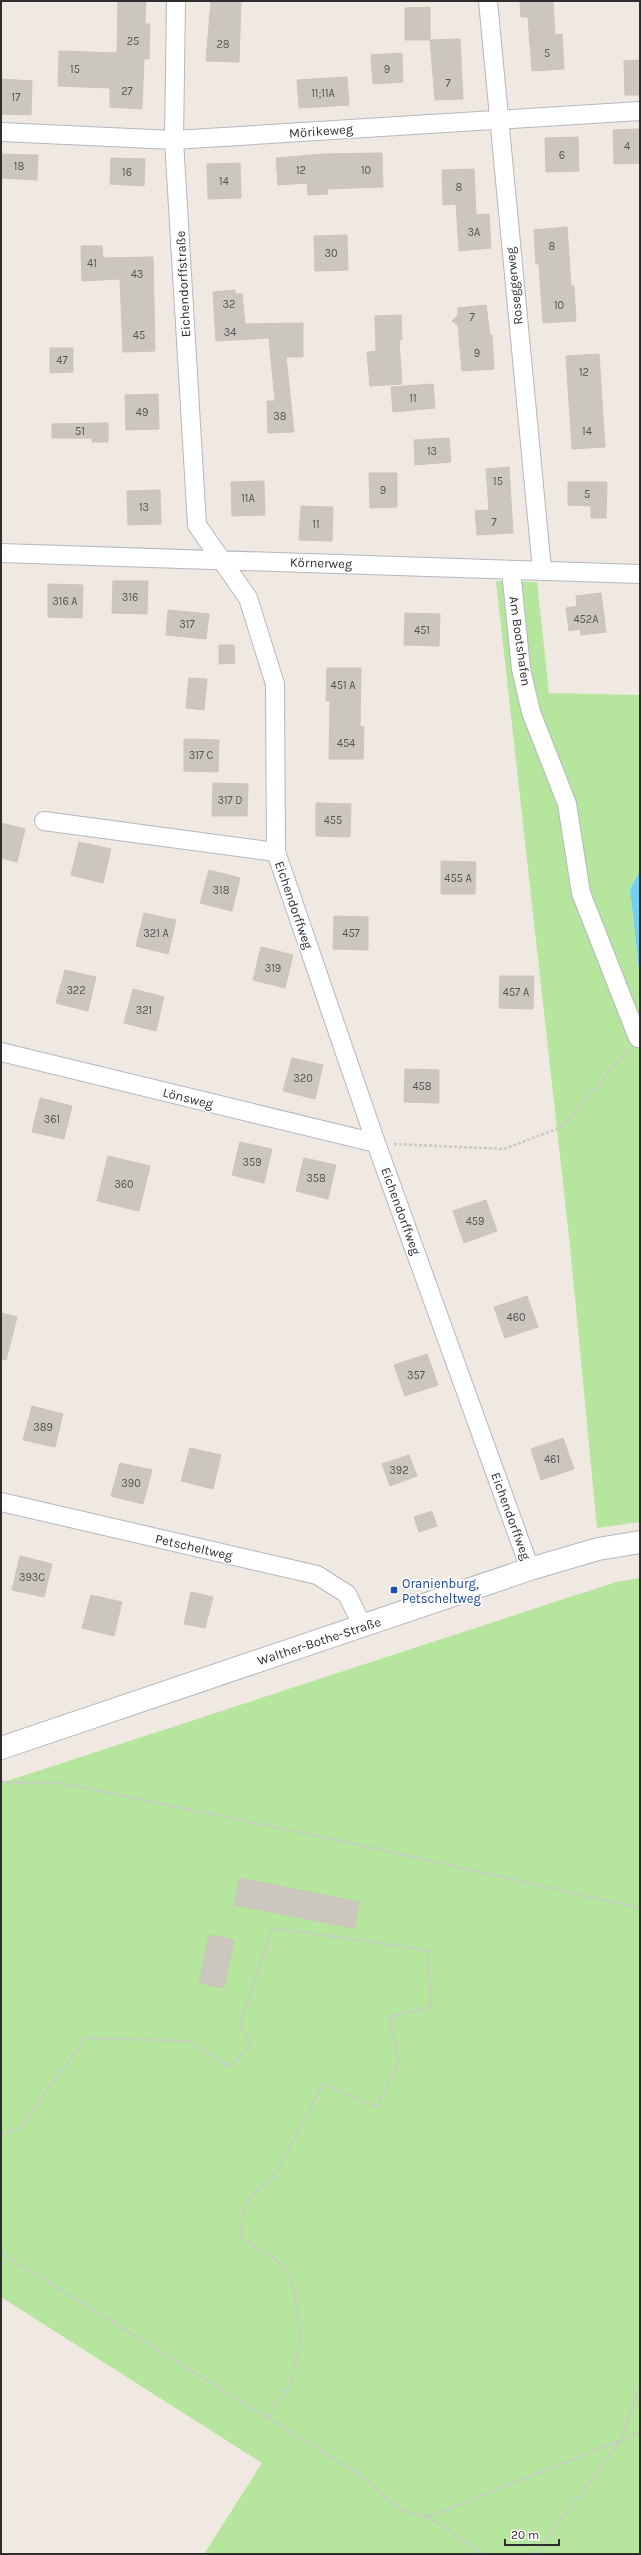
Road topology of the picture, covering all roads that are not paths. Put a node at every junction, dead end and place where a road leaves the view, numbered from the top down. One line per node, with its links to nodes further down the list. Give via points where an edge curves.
1 (176, 1): 6 (street, Eichendorffstraße)
2 (488, 1): 4 (street, Roseggerweg)
3 (640, 111): 4 (street, Mörikeweg)
4 (498, 119): 6 (street, Mörikeweg); 10 (street, Roseggerweg)
5 (1, 132): 6 (street, Mörikeweg)
6 (174, 140): 8 (street, Eichendorffstraße, via 197,525)
7 (1, 553): 8 (street, Körnerweg)
8 (221, 560): 9 (street, Körnerweg); 13 (street, Eichendorffweg, via 248,598 275,684)
9 (511, 570): 10 (street, Körnerweg); 14 (street, Am Bootshafen, via 521,669 531,712 568,804 581,893)
10 (542, 570): 11 (street, Körnerweg)
11 (640, 574)
12 (44, 821): 13 (street, Eichendorffweg)
13 (276, 852): 16 (street, Eichendorffweg)
14 (638, 1038)
15 (1, 1052): 16 (street, Lönsweg)
16 (376, 1143): 19 (street, Eichendorffweg)
17 (1, 1502): 20 (street, Petscheltweg, via 317,1575 347,1594)
18 (640, 1542): 19 (street, Walther-Bothe-Straße, via 598,1549)
19 (530, 1569): 20 (street, Walther-Bothe-Straße)
20 (363, 1626): 21 (street, Walther-Bothe-Straße)
21 (1, 1748)

